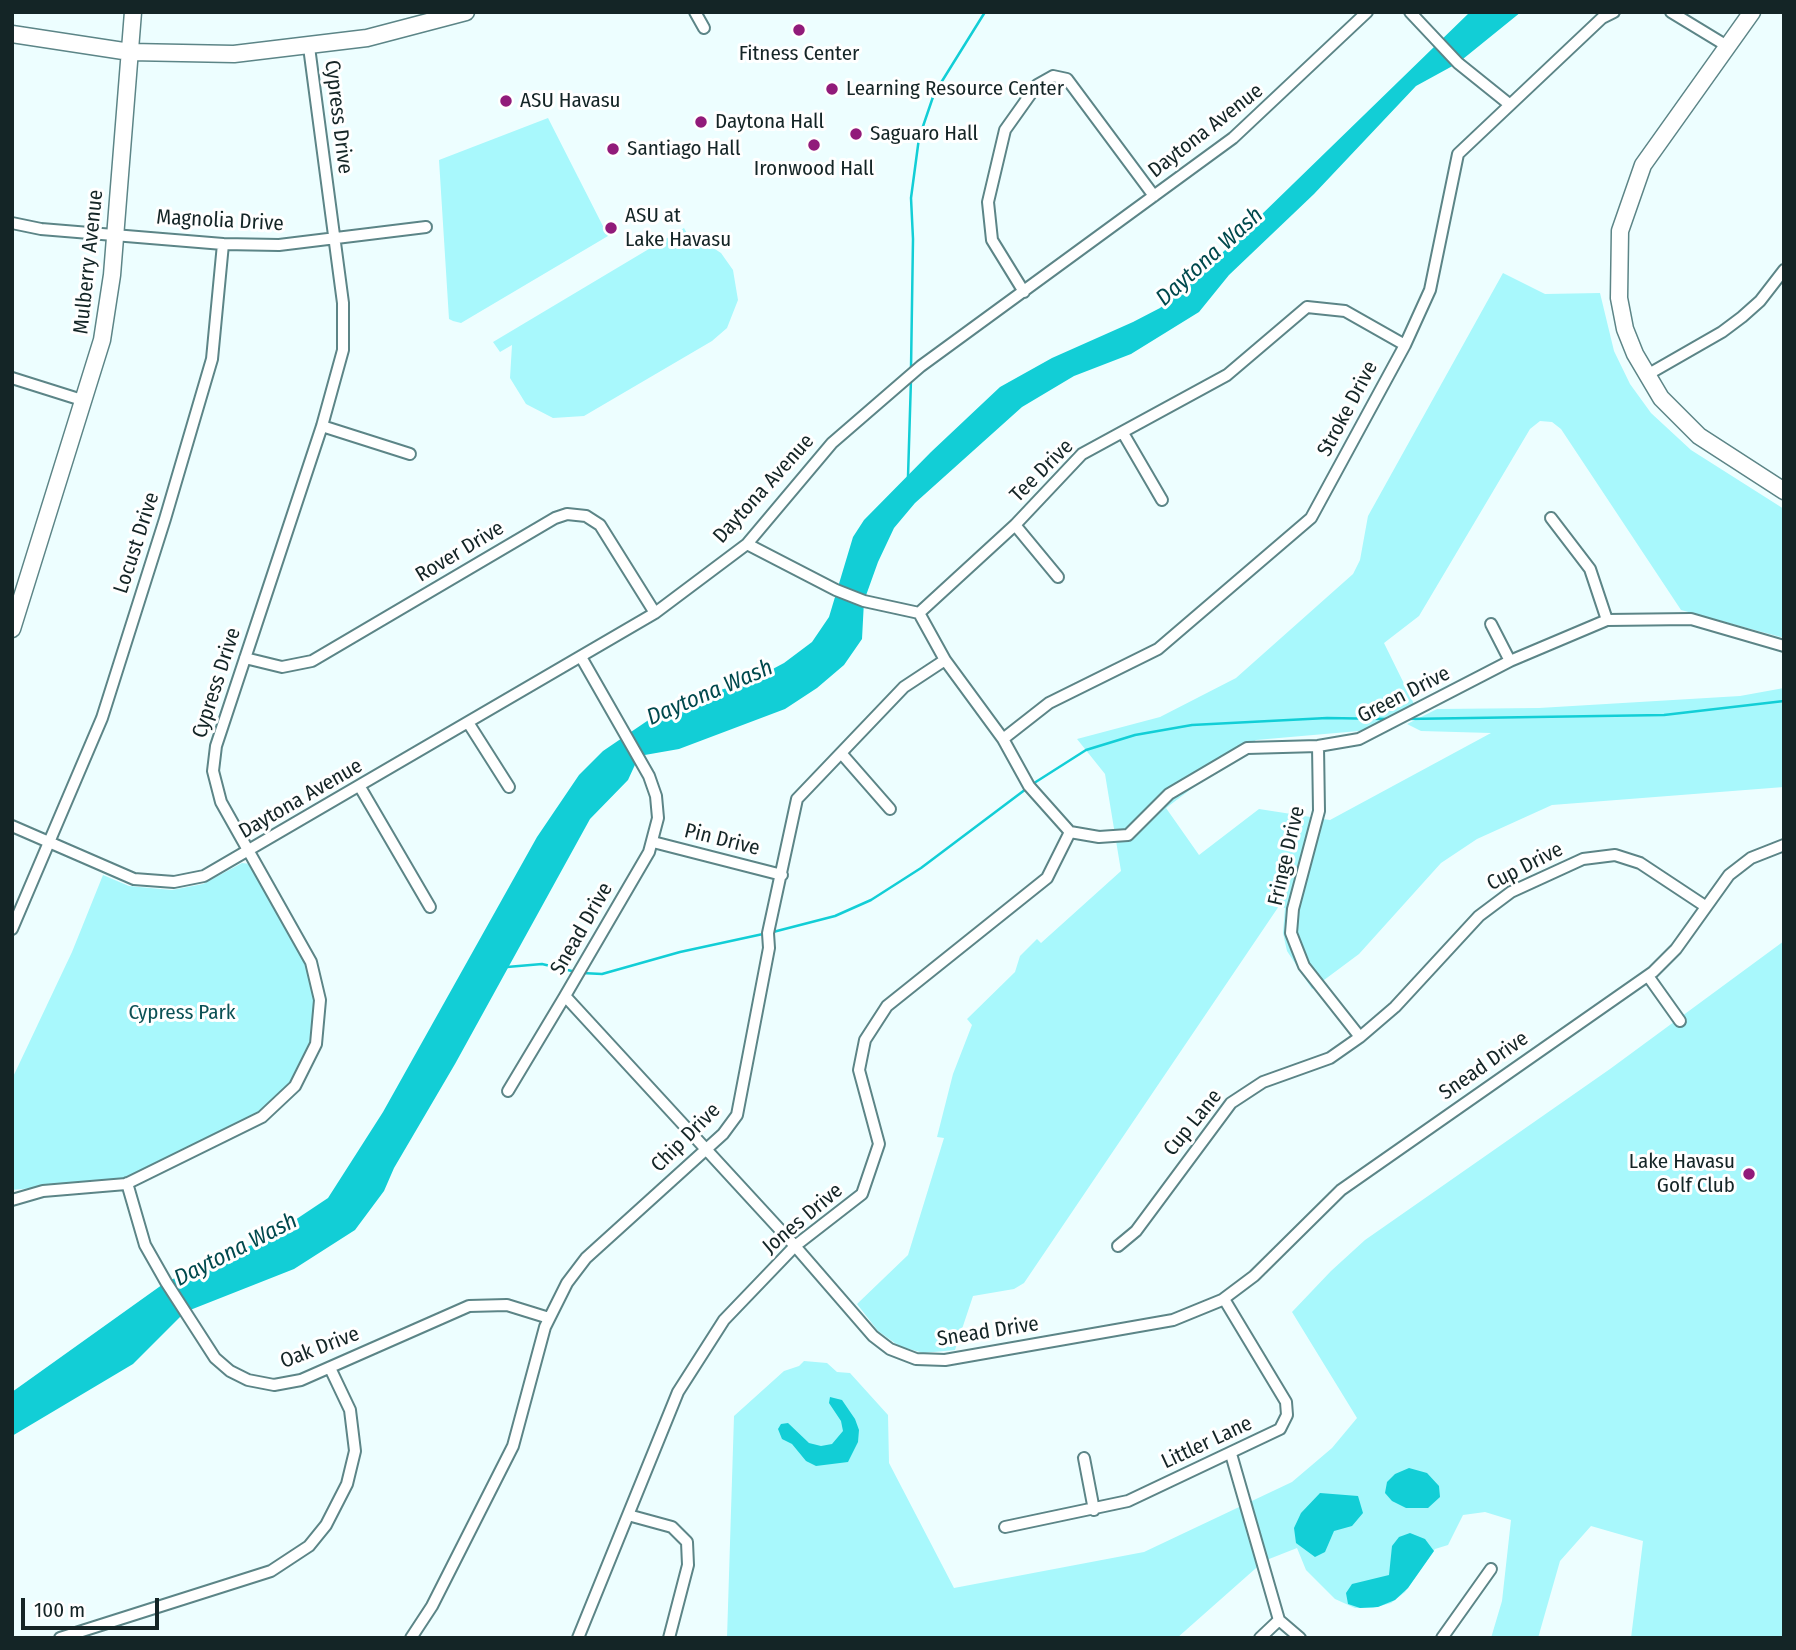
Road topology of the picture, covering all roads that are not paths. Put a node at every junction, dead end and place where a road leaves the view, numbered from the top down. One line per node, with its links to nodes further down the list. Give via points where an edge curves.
1 (133, 12): 13 (street, Mulberry Avenue)
2 (466, 12): 12 (street, via 378,36)
3 (695, 12): 9 (street)
4 (1367, 12): 15 (street, Daytona Avenue, via 1257,118)
5 (1410, 12): 14 (street, via 1458,63)
6 (1614, 12): 14 (street, Stroke Drive)
7 (1671, 12): 11 (street)
8 (1752, 12): 11 (street)
9 (704, 28)
10 (12, 34): 13 (street)
11 (1727, 46): 24 (street, via 1643,165 1620,231 1619,298 1625,329)
12 (309, 47): 13 (street, via 234,54); 19 (street, Cypress Drive)
13 (130, 52): 18 (street, Mulberry Avenue)
14 (1509, 104): 23 (street, Stroke Drive, via 1458,154 1430,290)
15 (1154, 196): 22 (street, Daytona Avenue); 22 (street, via 1067,79 1053,76 1037,85 1005,130 988,202 992,240)
16 (12, 223): 18 (street, Magnolia Drive)
17 (426, 227): 19 (street, Magnolia Drive)
18 (115, 234): 20 (street, Magnolia Drive); 26 (street, Mulberry Avenue, via 108,308)
19 (334, 238): 20 (street, Magnolia Drive, via 279,245); 27 (street, Cypress Drive, via 345,330)
20 (223, 244): 56 (street, Locust Drive, via 212,359 200,407 102,718)
21 (1784, 270): 24 (street, via 1742,317)
22 (1024, 292): 34 (street, Daytona Avenue, via 920,366 832,443)
23 (1405, 345): 28 (street, Tee Drive, via 1345,311 1307,307 1227,375); 47 (street, Stroke Drive, via 1311,518 1158,649 1049,703)
24 (1647, 375): 30 (street, via 1661,398 1699,436)
25 (12, 378): 26 (street)
26 (85, 401): 40 (street, Mulberry Avenue)
27 (322, 426): 29 (street); 43 (street, Cypress Drive)
28 (1123, 433): 31 (street); 33 (street, Tee Drive, via 1082,454)
29 (410, 454)
30 (1784, 491)
31 (1162, 500)
32 (1551, 518): 38 (street, via 1590,569)
33 (1015, 525): 35 (street); 37 (street, Tee Drive)
34 (747, 544): 36 (street, Daytona Avenue); 37 (street, via 836,590)
35 (1058, 578)
36 (655, 613): 42 (street, Daytona Avenue); 43 (street, Rover Drive, via 600,525 583,515 567,514 312,661 282,667)
37 (919, 613): 44 (street)
38 (1607, 620): 41 (street, Green Drive, via 1691,619); 45 (street, Green Drive)
39 (1491, 624): 45 (street)
40 (12, 629)
41 (1784, 646)
42 (581, 657): 46 (street, Daytona Avenue); 55 (street, Snead Drive, via 652,782 658,810)
43 (245, 659): 58 (street, Cypress Drive, via 216,746 214,771 221,802)
44 (945, 660): 47 (street); 49 (street, Chip Drive, via 904,687)
45 (1510, 661): 48 (street, Green Drive, via 1387,727 1359,739)
46 (470, 724): 50 (street, Daytona Avenue); 51 (street)
47 (1003, 739): 54 (street, via 1029,786)
48 (1318, 746): 54 (street, Green Drive, via 1247,748 1169,794 1128,835); 66 (street, Fringe Drive, via 1319,811 1293,909 1292,933 1304,966)
49 (841, 754): 52 (street); 59 (street, Chip Drive, via 797,799)
50 (360, 787): 58 (street, Daytona Avenue); 61 (street)
51 (509, 787)
52 (890, 809)
53 (12, 826): 56 (street, Daytona Avenue)
54 (1070, 832): 71 (street, Jones Drive, via 1047,878 887,1006 866,1040 859,1070 878,1144 862,1194)
55 (653, 842): 59 (street, Pin Drive); 64 (street, Snead Drive)
56 (48, 844): 58 (street, Daytona Avenue, via 125,877 154,883 204,876); 62 (street, Locust Drive)
57 (1784, 845): 60 (street, Snead Drive, via 1736,869)
58 (249, 852): 69 (street, Cypress Drive, via 314,968 321,1013 313,1051 295,1086 267,1114)
59 (782, 875): 68 (street, Chip Drive, via 740,1107 730,1127)
60 (1704, 906): 63 (street, Snead Drive, via 1676,949); 66 (street, Cup Drive, via 1630,859 1604,855 1583,859 1511,892 1487,909 1395,1007)
61 (430, 907)
62 (12, 929)
63 (1648, 976): 65 (street); 73 (street, Snead Drive, via 1341,1190)
64 (565, 996): 67 (street); 68 (street, Snead Drive)
65 (1680, 1021)
66 (1360, 1037): 72 (street, Cup Lane, via 1330,1058 1263,1082 1231,1103 1136,1231)
67 (508, 1091)
68 (705, 1151): 71 (street, Snead Drive); 74 (street, Chip Drive, via 586,1258 566,1283)
69 (127, 1184): 70 (street, Cypress Drive, via 44,1191); 75 (street, Oak Drive, via 152,1259 219,1363 242,1378 274,1385)
70 (12, 1200)
71 (795, 1247): 73 (street, Snead Drive, via 878,1341 896,1353 923,1360 1173,1320); 79 (street, Jones Drive, via 724,1320 678,1392)
72 (1118, 1247)
73 (1224, 1299): 76 (street, Littler Lane, via 1287,1410 1277,1432)
74 (549, 1318): 75 (street, Oak Drive, via 507,1305 469,1306); 84 (street, Chip Drive, via 513,1446)
75 (330, 1368): 83 (street, via 352,1418 355,1451 347,1484 326,1525 309,1546 271,1571)
76 (1231, 1454): 78 (street, Littler Lane, via 1144,1495); 82 (street)
77 (1084, 1458): 78 (street)
78 (1094, 1510): 80 (street, Littler Lane)
79 (628, 1515): 85 (street, Jones Drive); 86 (street, via 672,1527 687,1542 688,1565)
80 (1006, 1527)
81 (1492, 1569): 89 (street)
82 (1279, 1620): 87 (street); 88 (street)
83 (60, 1638)
84 (411, 1638)
85 (578, 1638)
86 (669, 1638)
87 (1260, 1638)
88 (1300, 1638)
89 (1442, 1638)

